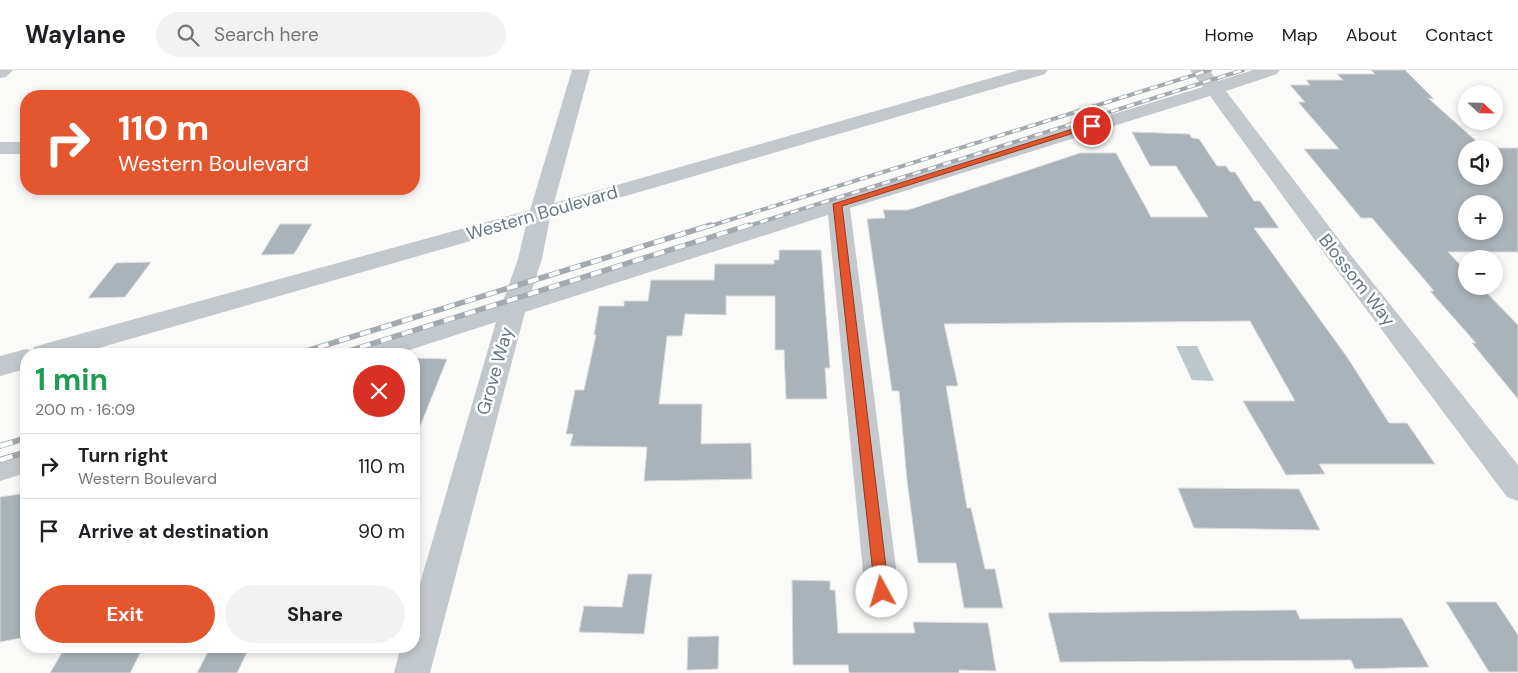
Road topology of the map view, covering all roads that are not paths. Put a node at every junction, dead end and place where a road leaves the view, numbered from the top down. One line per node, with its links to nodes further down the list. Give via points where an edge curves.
1 (4, 70): 6 (street)
2 (581, 70): 11 (street, Grove Way)
3 (1039, 70): 11 (street, Western Boulevard)
4 (1200, 70): 7 (street, Blossom Way)
5 (1271, 70): 7 (street)
6 (0, 73)
7 (1215, 89): 10 (street); 19 (street, Blossom Way)
8 (0, 148): 9 (street)
9 (20, 148)
10 (838, 204): 12 (street); 20 (street)
11 (540, 214): 12 (street, Grove Way); 13 (street, Western Boulevard)
12 (514, 308): 14 (street); 21 (street, Grove Way)
13 (65, 348)
14 (385, 348)
15 (20, 361): 16 (street)
16 (0, 366)
17 (20, 463): 18 (street)
18 (0, 469)
19 (1518, 488)
20 (882, 592)
21 (420, 644)
22 (418, 653): 23 (street, Grove Way)
23 (412, 673)

